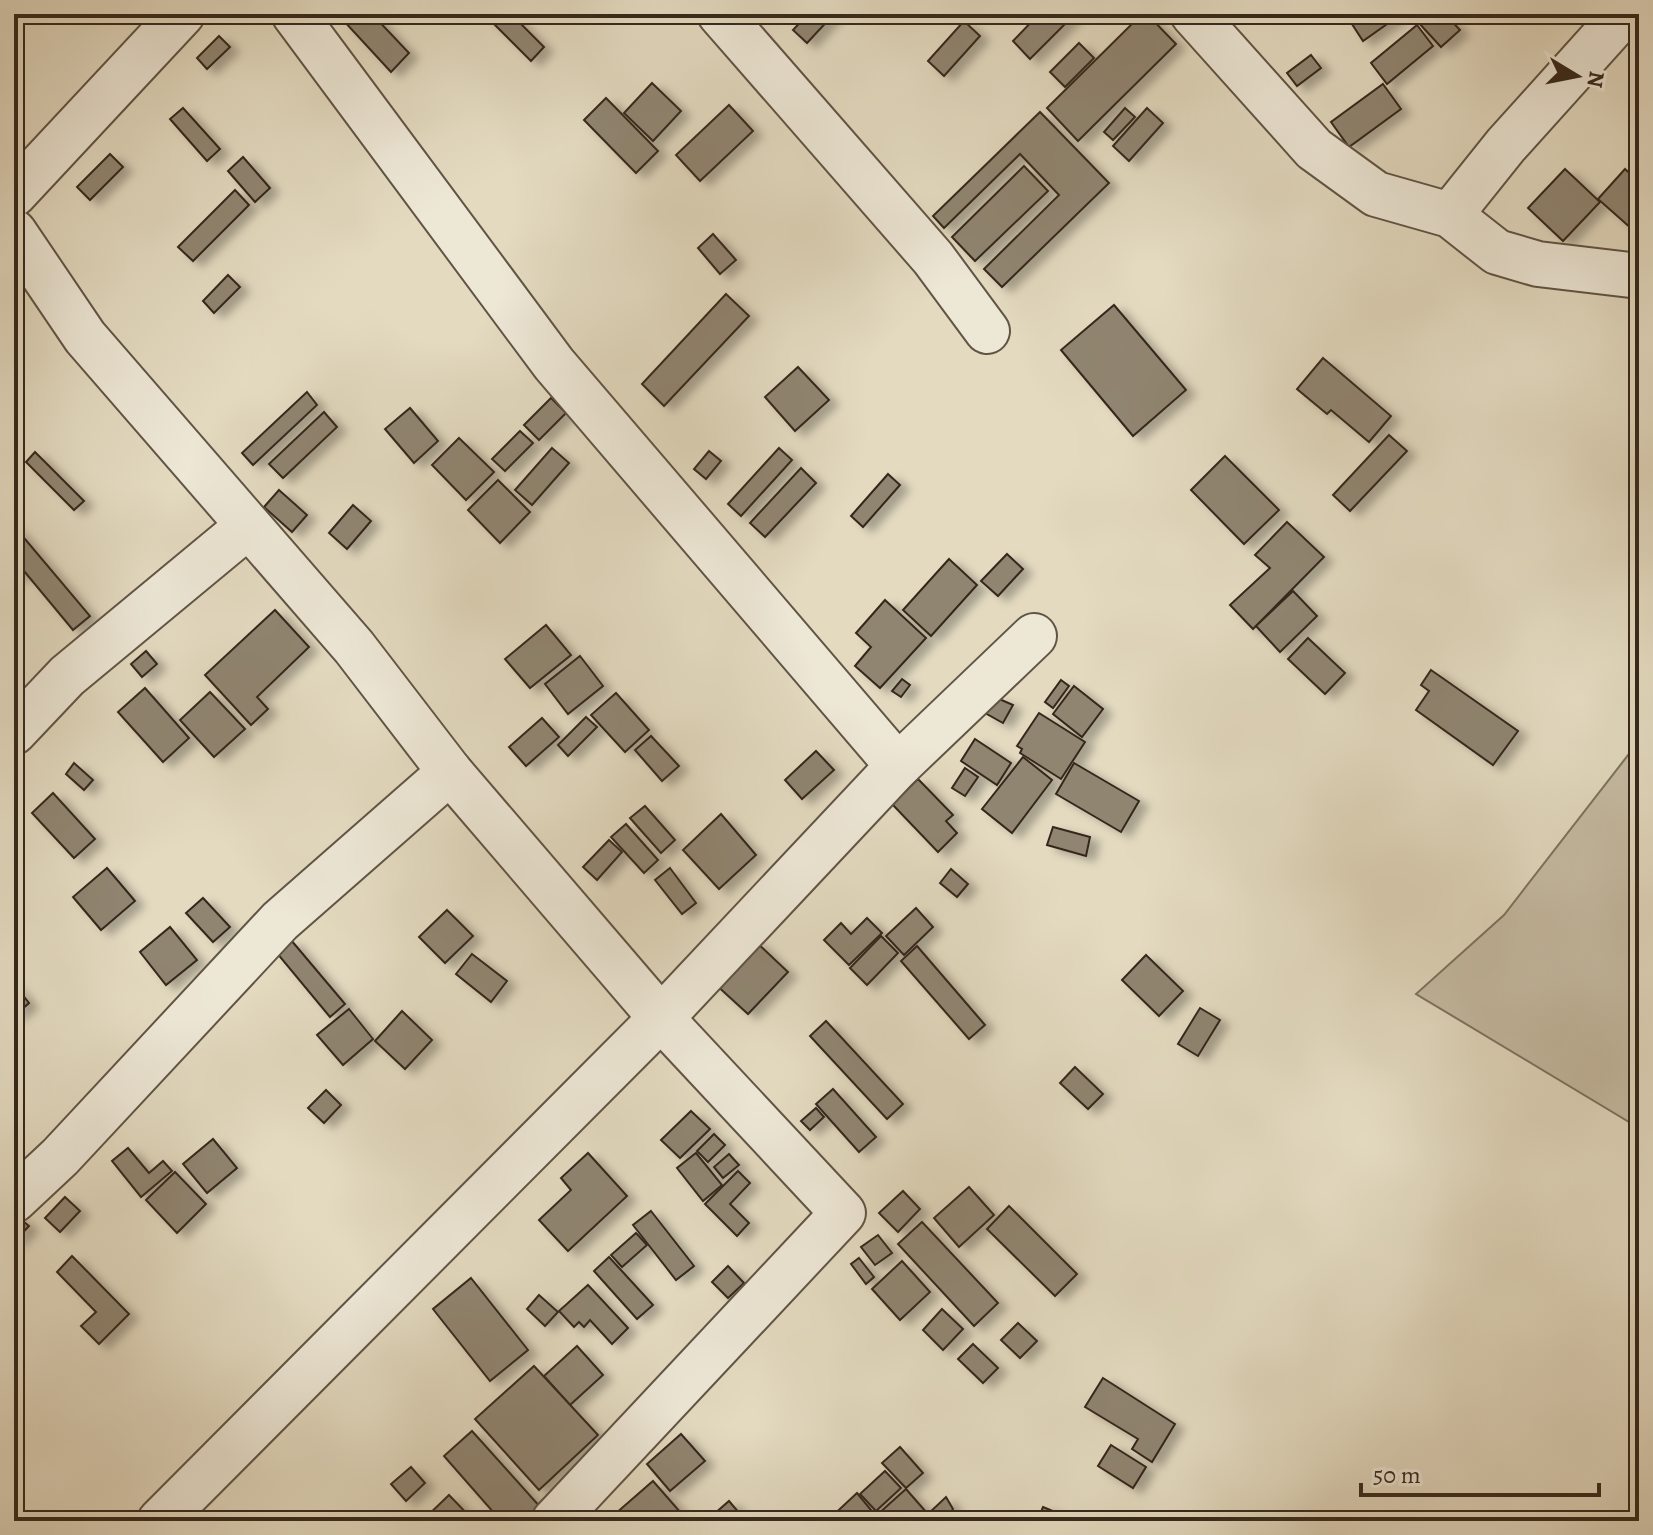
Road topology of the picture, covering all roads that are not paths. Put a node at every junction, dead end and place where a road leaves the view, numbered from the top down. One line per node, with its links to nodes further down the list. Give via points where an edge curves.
1 (182, 14): 6 (street)
2 (294, 14): 14 (street, via 554,364)
3 (720, 14): 10 (street, via 933,258)
4 (1193, 14): 7 (street, via 1314,149 1376,194)
5 (1624, 14): 7 (street)
6 (14, 194)
7 (1450, 215): 9 (street, via 1497,252 1538,264)
8 (14, 232): 11 (street, via 85,337)
9 (1639, 276)
10 (987, 331)
11 (248, 526): 13 (street, via 67,676); 15 (street, via 354,647)
12 (1034, 636): 14 (street)
13 (14, 732)
14 (898, 766): 16 (street)
15 (450, 772): 16 (street); 17 (street, via 280,921)
16 (661, 1018): 18 (street); 19 (street, via 843,1213)
17 (14, 1200)
18 (160, 1521)
19 (554, 1521)

